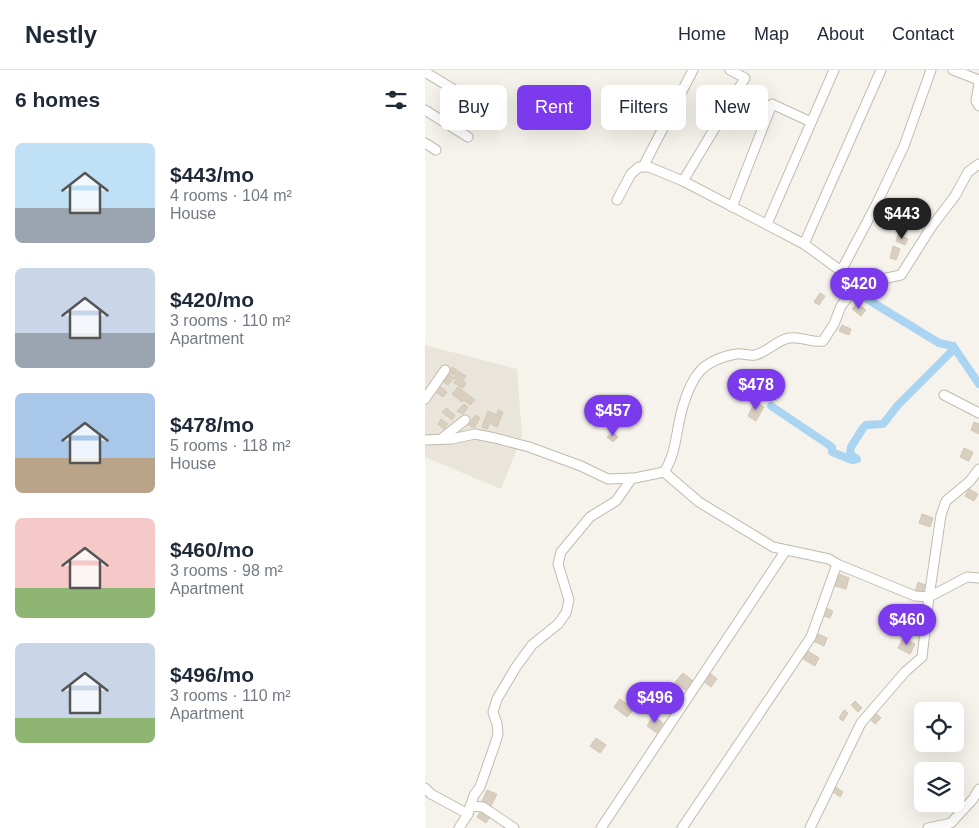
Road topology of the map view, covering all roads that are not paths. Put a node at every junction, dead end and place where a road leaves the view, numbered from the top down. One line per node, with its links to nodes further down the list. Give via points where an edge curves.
1 (693, 70): 17 (street)
2 (730, 70): 18 (street, via 745,78)
3 (834, 70): 12 (street)
4 (881, 70): 22 (street)
5 (931, 70): 23 (street, via 904,146)
6 (953, 70): 8 (street)
7 (425, 72): 9 (street)
8 (979, 81): 10 (street, via 976,101)
9 (446, 85)
10 (979, 106)
11 (425, 110): 13 (street)
12 (811, 122): 20 (street, via 772,104); 21 (street)
13 (468, 137)
14 (425, 143): 15 (street)
15 (436, 150)
16 (979, 164): 24 (street, via 968,172 901,275)
17 (643, 167): 18 (street); 19 (street, via 631,174)
18 (683, 181): 20 (street)
19 (617, 200)
20 (731, 207): 21 (street)
21 (767, 224): 22 (street)
22 (804, 244): 23 (street)
23 (841, 271): 24 (street)
24 (863, 283): 33 (street, via 845,300 823,341 790,338 755,355 737,353 703,367 689,389 673,453)
25 (445, 370): 27 (street)
26 (944, 395): 28 (street)
27 (425, 399)
28 (979, 413)
29 (465, 420): 31 (street)
30 (425, 440): 31 (street)
31 (441, 440): 34 (street, via 475,434 529,447 608,479)
32 (979, 469): 38 (street, via 946,501)
33 (664, 472): 34 (street); 35 (street, via 699,502 773,547)
34 (632, 478): 41 (street, via 616,501 590,517 561,552 558,564 569,600 566,613 558,624 532,645 497,698 493,712 498,734)
35 (786, 550): 36 (street, via 829,559); 44 (street)
36 (837, 564): 38 (street, via 915,596); 45 (street, via 811,637)
37 (979, 578): 38 (street, via 967,577)
38 (929, 597): 46 (street, via 923,657 905,672 861,723)
39 (425, 788): 41 (street, via 431,794)
40 (979, 789): 47 (street, via 951,823)
41 (469, 810): 42 (street); 43 (street, via 483,808)
42 (459, 828)
43 (514, 828)
44 (601, 828)
45 (682, 828)
46 (810, 828)
47 (928, 828)

